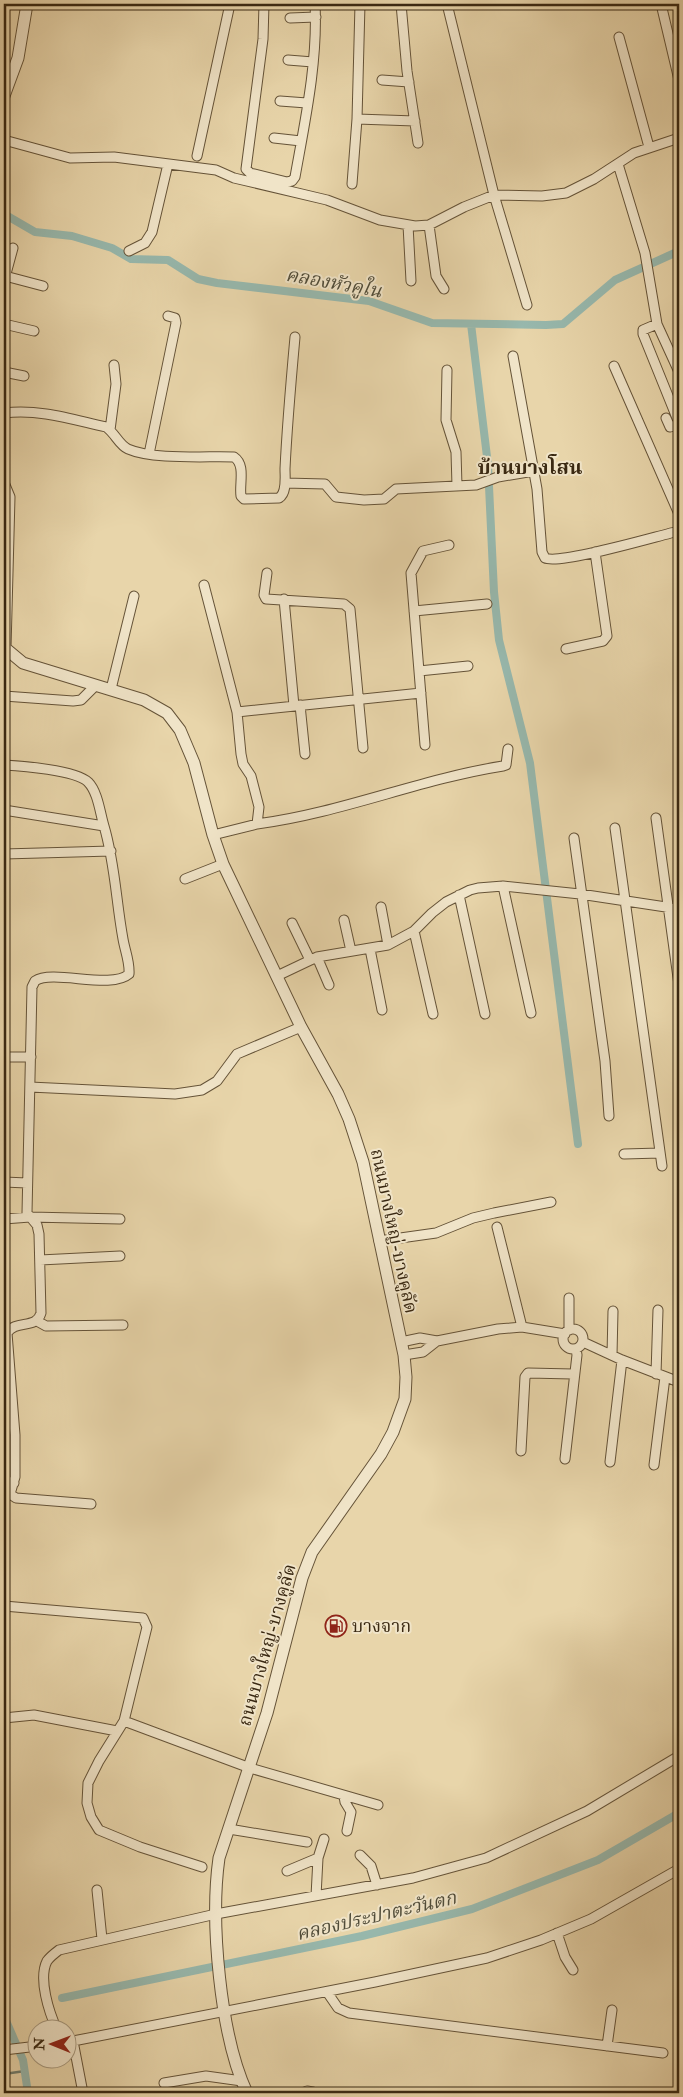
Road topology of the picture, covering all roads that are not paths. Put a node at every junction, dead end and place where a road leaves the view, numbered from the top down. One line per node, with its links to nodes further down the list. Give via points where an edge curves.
1 (27, 4): 17 (street, via 18,58)
2 (230, 4): 28 (street)
3 (264, 4): 25 (street, via 263,39 246,169 250,173 292,181)
4 (315, 4): 9 (street)
5 (360, 4): 20 (street)
6 (401, 4): 16 (street)
7 (447, 4): 32 (street)
8 (661, 4): 15 (street)
9 (316, 17): 10 (street); 13 (street)
10 (290, 18)
11 (619, 37): 27 (street)
12 (288, 60): 13 (street)
13 (313, 62): 19 (street)
14 (382, 80): 16 (street)
15 (679, 80)
16 (409, 82): 21 (street)
17 (4, 96)
18 (280, 101): 19 (street)
19 (307, 103): 25 (street)
20 (356, 119): 21 (street); 31 (street)
21 (415, 121): 26 (street)
22 (274, 138): 25 (street)
23 (679, 138): 27 (street)
24 (4, 140): 29 (street, via 70,158 114,157)
25 (301, 141)
26 (418, 143)
27 (650, 147): 30 (street)
28 (196, 156)
29 (168, 164): 33 (street, via 216,170 234,178 327,200 380,220); 36 (street, via 152,232 145,243)
30 (618, 164): 32 (street, via 575,189 556,195); 44 (street, via 645,253)
31 (352, 184)
32 (494, 195): 34 (street); 41 (street)
33 (408, 225): 34 (street); 38 (street)
34 (429, 225): 40 (street, via 436,276)
35 (12, 248): 37 (street)
36 (130, 251)
37 (4, 278): 39 (street)
38 (411, 281)
39 (43, 286)
40 (444, 288)
41 (527, 305)
42 (168, 316): 58 (street, via 175,318 176,323)
43 (4, 324): 45 (street)
44 (657, 324): 52 (street); 56 (street, via 647,327 642,334)
45 (34, 331)
46 (295, 337): 60 (street)
47 (513, 356): 59 (street)
48 (114, 365): 57 (street, via 116,384)
49 (614, 366): 63 (street)
50 (447, 370): 62 (street, via 446,420 456,452)
51 (4, 372): 53 (street)
52 (679, 372)
53 (24, 376)
54 (4, 413): 57 (street, via 40,412)
55 (666, 418): 56 (street, via 670,427)
56 (678, 421)
57 (110, 430): 58 (street, via 128,450)
58 (149, 454): 60 (street, via 234,457 241,466 240,489 244,499 279,498 284,494)
59 (534, 472): 62 (street, via 498,477 483,484); 66 (street, via 543,555 554,559)
60 (284, 483): 62 (street, via 325,484 336,497 364,500 384,499 396,490)
61 (4, 485): 73 (street, ถนนบางใหญ่-บางคูลัด, via 9,497)
62 (457, 486)
63 (679, 514)
64 (679, 531): 66 (street)
65 (449, 544): 72 (street, via 423,551 412,569)
66 (596, 552): 74 (street, via 607,636 603,641)
67 (267, 573): 70 (street, via 264,597)
68 (204, 585): 83 (street)
69 (134, 596): 78 (street)
70 (284, 600): 81 (street, via 348,606); 82 (street)
71 (487, 604): 72 (street)
72 (414, 611): 76 (street)
73 (4, 649): 77 (street, ถนนบางใหญ่-บางคูลัด, via 23,663)
74 (566, 649)
75 (468, 666): 76 (street)
76 (419, 671): 79 (street)
77 (96, 685): 78 (street, ถนนบางใหญ่-บางคูลัด); 80 (street, via 89,695 73,701)
78 (112, 689): 94 (street, ถนนบางใหญ่-บางคูลัด, via 161,709 180,730 194,763)
79 (421, 693): 81 (street); 84 (street)
80 (4, 696)
81 (359, 699): 82 (street); 85 (street)
82 (297, 705): 83 (street); 87 (street)
83 (237, 712): 91 (street, via 241,754 259,807)
84 (425, 745)
85 (363, 748)
86 (508, 748): 91 (street, via 506,765 503,766 291,820)
87 (306, 754)
88 (4, 765): 92 (street, via 65,773 88,782)
89 (4, 810): 92 (street)
90 (656, 818): 105 (street)
91 (257, 824): 94 (street)
92 (104, 826): 96 (street)
93 (615, 828): 103 (street)
94 (213, 835): 98 (street, ถนนบางใหญ่-บางคูลัด)
95 (574, 838): 101 (street)
96 (111, 852): 97 (street); 122 (street, via 129,974 122,978 44,977 35,981 32,987)
97 (4, 854)
98 (223, 864): 99 (street); 114 (street, ถนนบางใหญ่-บางคูลัด)
99 (184, 879)
100 (504, 886): 101 (street); 102 (street, via 470,890); 118 (street)
101 (580, 894): 103 (street); 125 (street, via 605,1061)
102 (459, 895): 109 (street, via 432,912); 120 (street)
103 (624, 901): 105 (street); 126 (street)
104 (381, 907): 110 (street)
105 (668, 908): 106 (street); 116 (street)
106 (679, 909)
107 (344, 920): 112 (street)
108 (292, 923): 113 (street)
109 (414, 931): 110 (street); 119 (street)
110 (388, 945): 111 (street)
111 (370, 949): 112 (street); 117 (street)
112 (351, 951): 113 (street)
113 (314, 958): 114 (street); 115 (street)
114 (277, 976): 121 (street, ถนนบางใหญ่-บางคูลัด)
115 (330, 985)
116 (679, 985)
117 (382, 1010)
118 (531, 1013)
119 (434, 1014)
120 (484, 1014)
121 (301, 1027): 124 (street, via 237,1054 217,1081 202,1090 174,1094); 136 (street, ถนนบางใหญ่-บางคูลัด, via 349,1119)
122 (31, 1056): 123 (street); 124 (street)
123 (4, 1057)
124 (30, 1087): 130 (street)
125 (609, 1116)
126 (660, 1153): 127 (street); 128 (street)
127 (624, 1154)
128 (662, 1166)
129 (4, 1182): 130 (street)
130 (27, 1183): 132 (street, via 27,1213)
131 (551, 1202): 136 (street, via 487,1214 436,1233)
132 (30, 1217): 133 (street); 134 (street); 138 (street, via 37,1225)
133 (4, 1219)
134 (120, 1219)
135 (497, 1227): 145 (street)
136 (379, 1241): 148 (street, ถนนบางใหญ่-บางคูลัด)
137 (120, 1256): 138 (street)
138 (40, 1260): 142 (street, via 41,1313)
139 (569, 1298): 146 (street)
140 (658, 1310): 154 (street)
141 (613, 1311): 151 (street)
142 (37, 1321): 143 (street, via 46,1326); 144 (street)
143 (123, 1325)
144 (7, 1327): 161 (street, via 15,1435)
145 (522, 1327): 146 (street); 147 (street)
146 (567, 1332): 149 (street, via 563,1340 567,1347); 149 (street, via 572,1329 580,1331 583,1338)
147 (437, 1341): 148 (street, via 420,1338); 150 (street, via 423,1352)
148 (401, 1342): 150 (street, ถนนบางใหญ่-บางคูลัด)
149 (579, 1345): 151 (street); 153 (street)
150 (404, 1355): 169 (street, ถนนบางใหญ่-บางคูลัด, via 405,1399 393,1432 381,1454 323,1534 302,1578)
151 (612, 1356): 152 (street)
152 (622, 1360): 154 (street); 158 (street)
153 (574, 1374): 156 (street, via 528,1373 525,1377); 157 (street)
154 (661, 1376): 155 (street); 159 (street)
155 (679, 1382)
156 (521, 1451)
157 (565, 1458)
158 (610, 1462)
159 (654, 1465)
160 (4, 1482): 161 (street)
161 (14, 1482): 162 (street)
162 (7, 1495): 163 (street)
163 (91, 1504)
164 (4, 1606): 166 (street, via 143,1618 147,1627)
165 (4, 1718): 167 (street, via 34,1715)
166 (124, 1720): 167 (street); 169 (street)
167 (117, 1731): 178 (street, via 88,1783 87,1803 95,1826 114,1838)
168 (679, 1756): 181 (street, via 587,1812 486,1858)
169 (250, 1768): 170 (street); 172 (street, ถนนบางใหญ่-บางคูลัด)
170 (344, 1796): 171 (street); 173 (street, via 351,1812)
171 (378, 1805)
172 (229, 1829): 175 (street); 178 (street, ถนนบางใหญ่-บางคูลัด, via 219,1858)
173 (347, 1830)
174 (324, 1839): 177 (street)
175 (307, 1842)
176 (360, 1855): 181 (street, via 371,1866)
177 (318, 1858): 180 (street); 183 (street)
178 (209, 1869): 184 (street, ถนนบางใหญ่-บางคูลัด)
179 (679, 1869): 185 (street, via 590,1919)
180 (287, 1871)
181 (377, 1885): 183 (street)
182 (97, 1890): 186 (street)
183 (316, 1896): 184 (street)
184 (216, 1914): 186 (street); 190 (street, ถนนบางใหญ่-บางคูลัด)
185 (557, 1933): 187 (street); 188 (street, via 487,1958)
186 (102, 1939): 191 (street, via 59,1950 48,1959 44,1983)
187 (573, 1970)
188 (327, 1992): 190 (street); 193 (street, via 338,2008 349,2013)
189 (612, 2010): 193 (street)
190 (225, 2012): 192 (street); 198 (street, ถนนบางใหญ่-บางคูลัด)
191 (54, 2020)
192 (78, 2040)
193 (607, 2046): 196 (street)
194 (28, 2047): 195 (street)
195 (4, 2050)
196 (663, 2053)
197 (77, 2070): 201 (street)
198 (242, 2081): 199 (street, via 206,2076); 202 (street, ถนนบางใหญ่-บางคูลัด)
199 (164, 2083)
200 (313, 2092): 203 (street)
201 (83, 2093)
202 (247, 2093)
203 (302, 2093)

